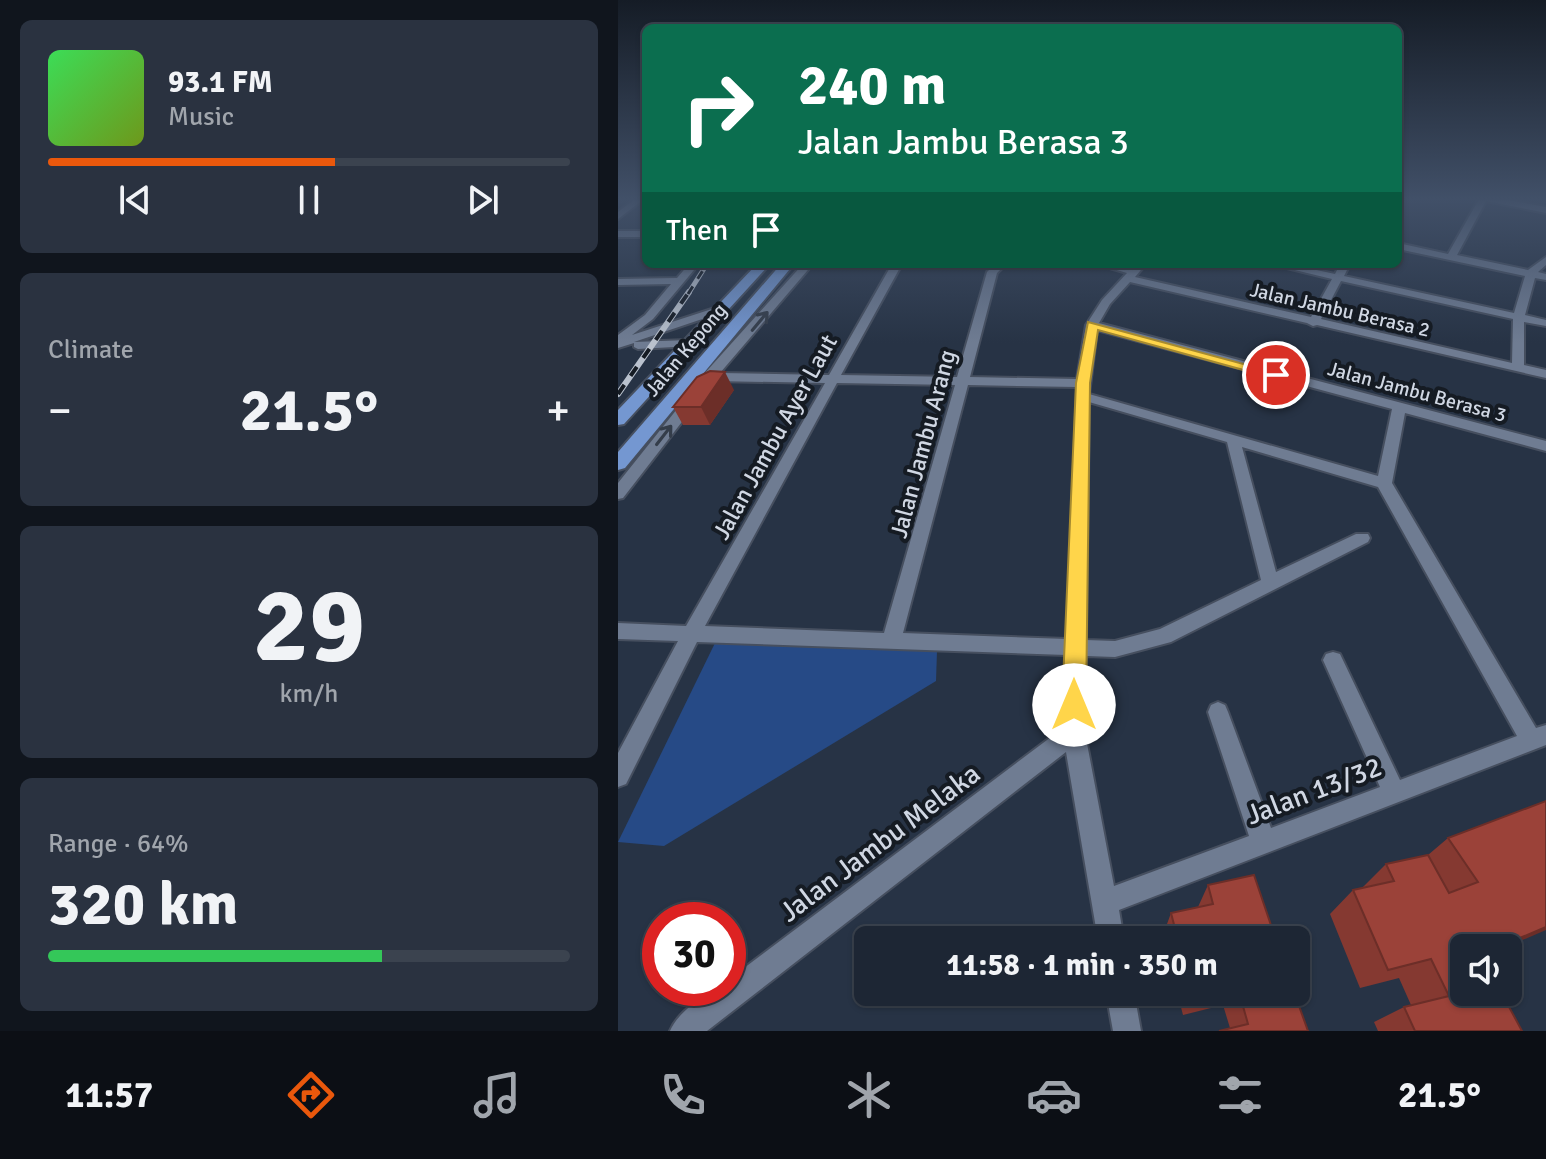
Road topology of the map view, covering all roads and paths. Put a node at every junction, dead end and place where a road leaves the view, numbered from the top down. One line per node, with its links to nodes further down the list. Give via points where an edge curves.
1 (1404, 247): 3 (street)
2 (1457, 247): 3 (street)
3 (1452, 256): 15 (street)
4 (1546, 260): 15 (street)
5 (691, 268): 18 (street)
6 (760, 268): 20 (main road, Jalan Kepong)
7 (773, 268): 28 (main road, via 718,330)
8 (785, 268): 31 (main road, Jalan Kepong)
9 (805, 268): 32 (street, Jalan Kepong, one-way to 9)
10 (895, 268): 33 (street, Jalan Jambu Ayer Laut)
11 (996, 268): 34 (street, Jalan Jambu Arang)
12 (1294, 268): 16 (street)
13 (1343, 268): 16 (street)
14 (1134, 271): 23 (street, Jalan Jambu Berasa 2); 25 (street)
15 (1531, 273): 17 (street); 21 (street)
16 (1338, 277): 21 (street); 23 (street)
17 (1546, 277)
18 (681, 281): 19 (street); 22 (street)
19 (618, 282)
20 (722, 309): 26 (street); 28 (main road, Jalan Kepong)
21 (1519, 316): 24 (street); 29 (street)
22 (649, 317): 26 (street); 27 (street)
23 (1313, 323): 29 (street, Jalan Jambu Berasa 2)
24 (1546, 323)
25 (1092, 325): 35 (street); 36 (street, Jalan Jambu Berasa 3)
26 (648, 336): 27 (street)
27 (618, 343): 28 (street)
28 (688, 344): 37 (main road, Jalan Kepong)
29 (1518, 369): 30 (street, Jalan Jambu Berasa 2)
30 (1546, 374)
31 (691, 377): 32 (street); 40 (main road, Jalan Kepong)
32 (710, 377): 33 (street); 42 (street, Jalan Kepong, one-way to 32)
33 (831, 380): 34 (street); 46 (street, Jalan Jambu Ayer Laut)
34 (964, 382): 35 (street); 47 (street, Jalan Jambu Arang)
35 (1083, 389): 38 (street); 48 (street)
36 (1399, 409): 39 (street, Jalan Jambu Berasa 3); 41 (street)
37 (618, 420)
38 (1233, 439): 41 (street); 44 (street)
39 (1546, 446)
40 (618, 464)
41 (1384, 483): 52 (street)
42 (618, 494)
43 (1362, 538): 44 (street)
44 (1270, 581): 48 (street, via 1151,640 1115,649)
45 (618, 631): 46 (street)
46 (692, 633): 47 (street); 53 (street, Jalan Jambu Ayer Laut)
47 (892, 639): 48 (street)
48 (1073, 650): 51 (street)
49 (1333, 660): 54 (street)
50 (1218, 712): 55 (street)
51 (1074, 733): 56 (street); 59 (street, Jalan Jambu Melaka)
52 (1539, 738): 54 (street, Jalan 13/32)
53 (618, 776)
54 (1394, 793): 55 (street, Jalan 13/32)
55 (1264, 843): 56 (street, Jalan 13/32)
56 (1104, 903): 57 (street)
57 (1108, 926)
58 (1123, 1006): 60 (street)
59 (684, 1031)
60 (1127, 1031)

